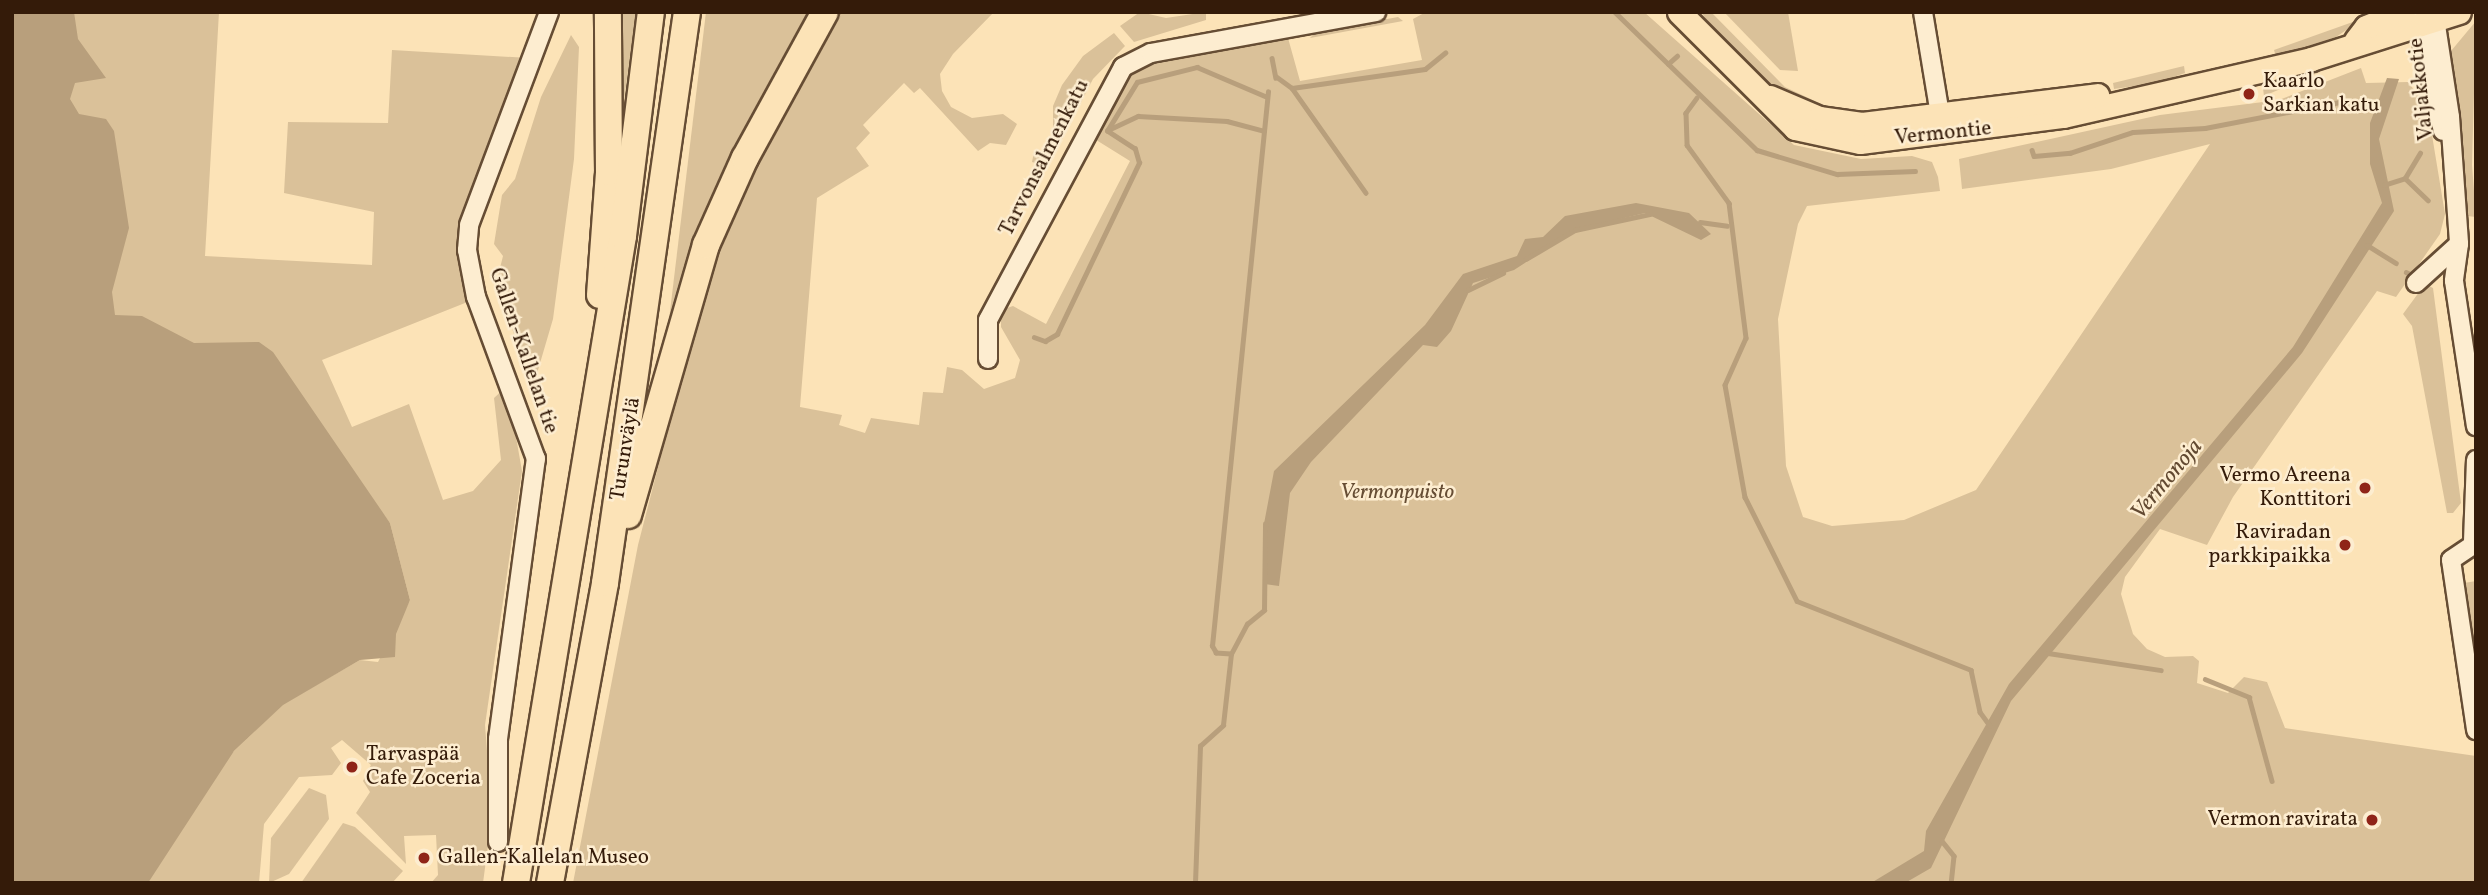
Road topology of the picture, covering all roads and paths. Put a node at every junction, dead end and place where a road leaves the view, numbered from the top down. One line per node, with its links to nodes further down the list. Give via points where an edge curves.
1 (549, 12): 21 (street, Gallen-Kallelan tie, via 478,199 467,250 476,297 536,459 498,740)
2 (608, 12): 15 (highway)
3 (651, 12): 15 (highway, Turunväylä)
4 (687, 12): 19 (highway, Turunväylä)
5 (825, 12): 19 (highway, via 745,158 706,245 648,456)
6 (1376, 12): 14 (street, Tarvonsalmenkatu, via 1151,53 1123,67 988,320)
7 (1679, 12): 11 (main road, Vermontie, via 1761,94 1839,122)
8 (1923, 12): 11 (street)
9 (2459, 12): 10 (main road, Vermontie)
10 (2422, 17): 11 (main road, Vermontie, via 2287,65); 12 (street, Valjakkotie, via 2451,162)
11 (1942, 125)
12 (2459, 244): 13 (street); 16 (street, Valjakkotie, via 2454,281)
13 (2416, 283)
14 (988, 359)
15 (600, 388): 22 (highway, Turunväylä)
16 (2476, 426)
17 (2476, 460): 18 (street)
18 (2474, 542): 20 (street, via 2451,560)
19 (605, 583): 23 (highway, Turunväylä)
20 (2476, 730)
21 (498, 842)
22 (516, 883)
23 (550, 883)

